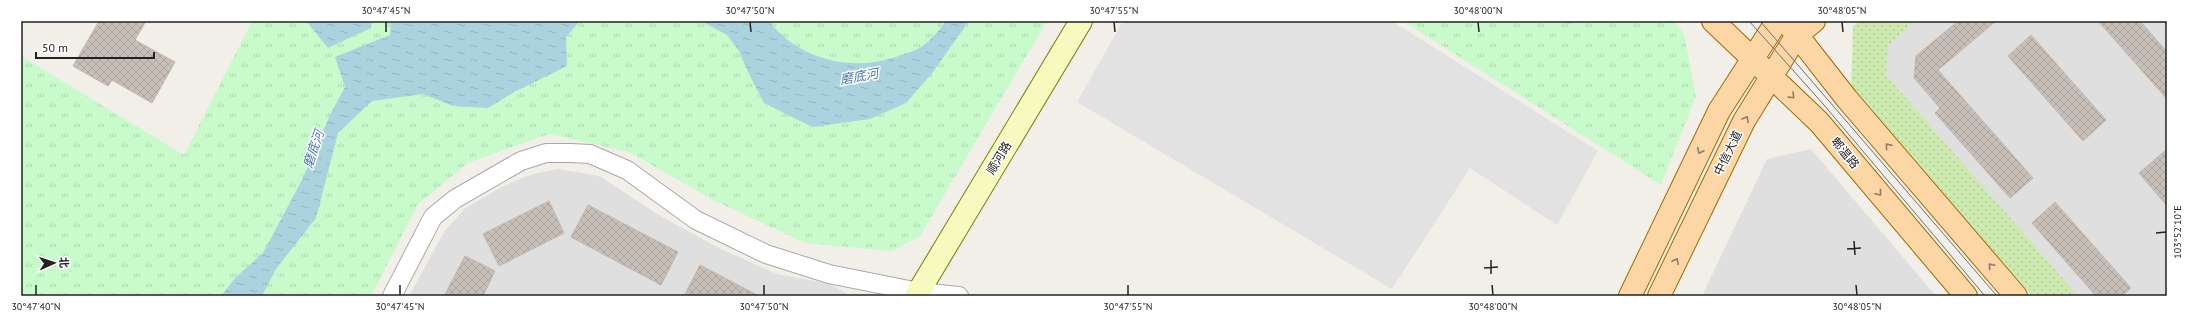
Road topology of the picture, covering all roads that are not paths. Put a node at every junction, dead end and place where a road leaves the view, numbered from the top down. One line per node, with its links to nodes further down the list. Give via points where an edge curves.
1 (1081, 21): 8 (street, 顺河路)
2 (1713, 21): 6 (main road, 郫温路)
3 (1777, 21): 6 (main road)
4 (1814, 21): 5 (main road, 中信大道)
5 (1792, 28): 7 (main road, 中信大道); 14 (main road, one-way to 5, via 1847,99)
6 (1753, 58): 7 (main road, 郫温路); 11 (main road, one-way to 11, via 1719,111)
7 (1772, 76): 12 (main road, 中信大道, one-way to 7, via 1744,121); 13 (main road, 郫温路, one-way to 13, via 1819,122)
8 (917, 294): 9 (street, via 829,274 766,254 696,220 627,170 590,154 571,153 546,154 521,161 455,199 433,217); 10 (street)
9 (392, 296)
10 (960, 296)
11 (1630, 296)
12 (1659, 296)
13 (1966, 296)
14 (2016, 296)

